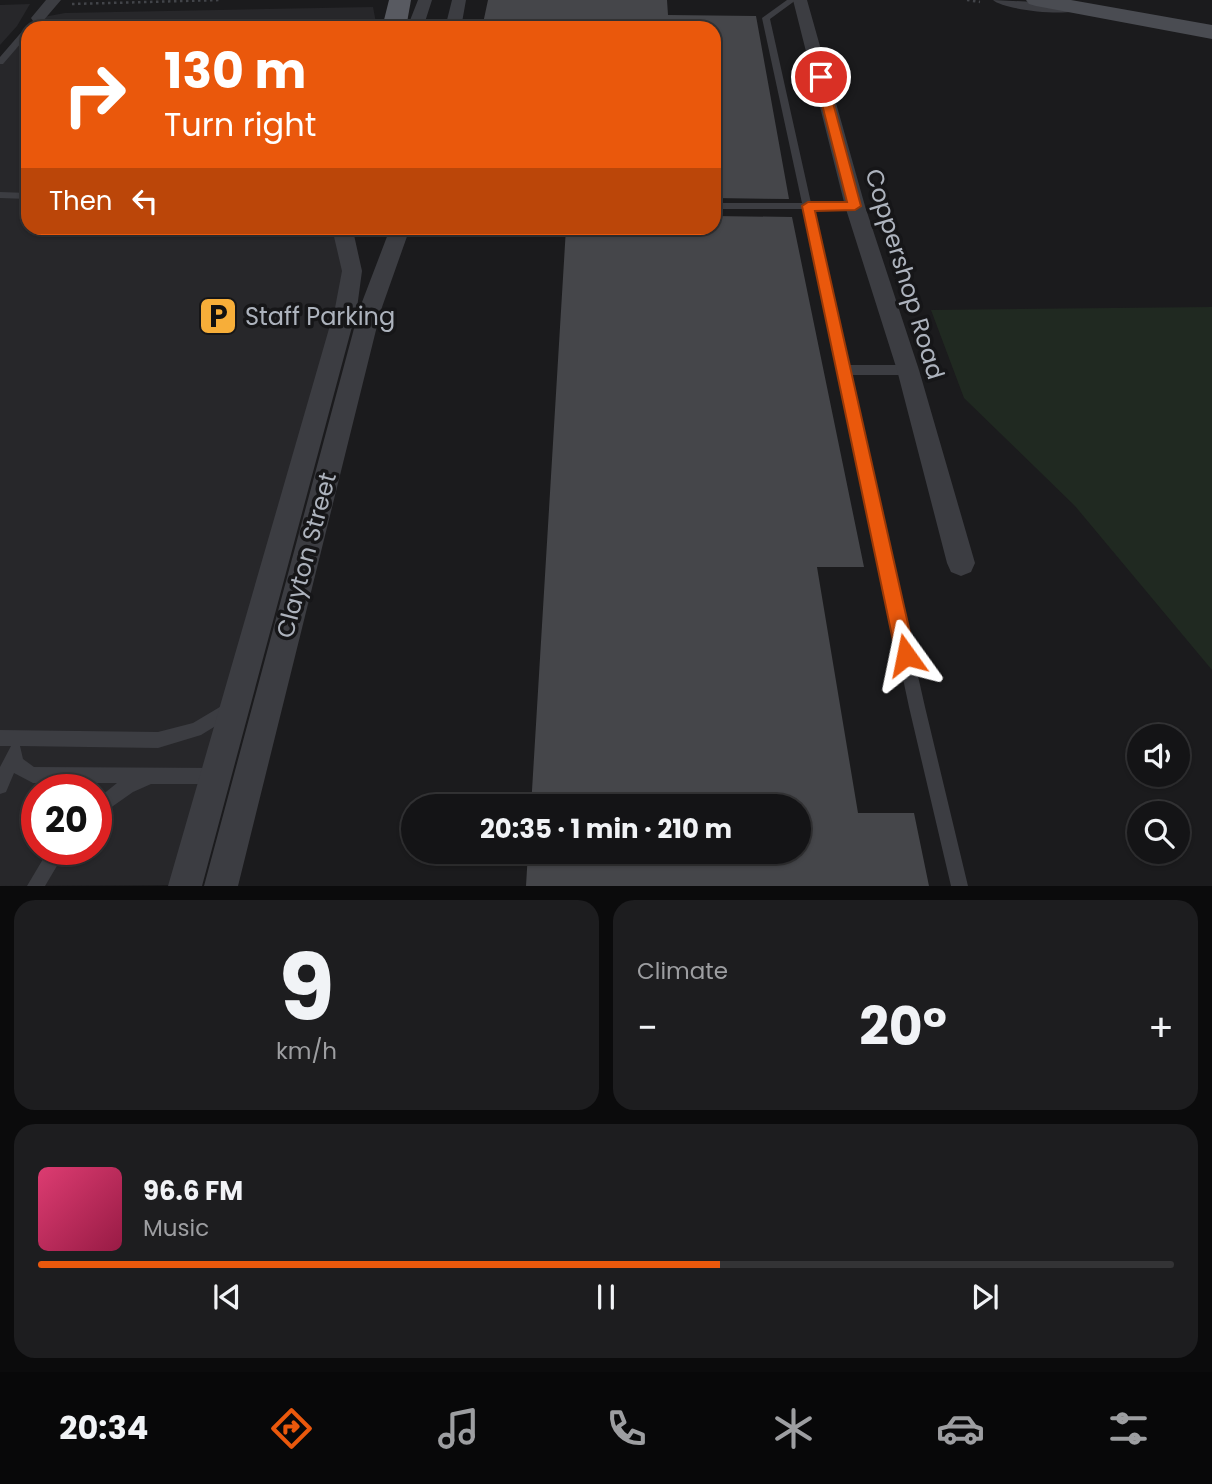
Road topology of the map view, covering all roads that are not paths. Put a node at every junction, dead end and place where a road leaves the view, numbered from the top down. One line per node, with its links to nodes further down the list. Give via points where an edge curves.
1 (400, 0): 13 (main road)
2 (425, 0): 14 (street)
3 (459, 0): 15 (street)
4 (792, 0): 22 (lane, via 766,18)
5 (800, 0): 23 (street, Coppershop Road)
6 (1000, 0): 10 (street)
7 (1036, 0): 10 (main road)
8 (1140, 0): 11 (main road)
9 (59, 2): 12 (street)
10 (1080, 8): 16 (main road)
11 (1212, 13)
12 (37, 21)
13 (396, 21)
14 (418, 21)
15 (454, 21)
16 (1212, 32)
17 (21, 38): 18 (lane)
18 (0, 62)
19 (0, 195): 20 (lane)
20 (21, 196)
21 (721, 206): 22 (lane)
22 (808, 206): 23 (lane); 26 (lane)
23 (855, 206): 27 (street, Coppershop Road)
24 (344, 235): 29 (street, Clayton Street, via 352,271 346,309)
25 (397, 235): 34 (street, Clayton Street, via 370,310)
26 (843, 370): 27 (lane); 41 (lane)
27 (908, 370): 28 (street, Coppershop Road)
28 (961, 563)
29 (235, 705): 31 (lane, via 196,730 158,740); 33 (street, Clayton Street)
30 (0, 738): 31 (lane)
31 (17, 745): 32 (lane, via 15,761 21,771 33,775); 35 (lane)
32 (152, 776): 33 (lane); 36 (lane)
33 (216, 776): 34 (lane); 39 (street, Clayton Street)
34 (249, 777): 40 (street, Clayton Street)
35 (0, 786)
36 (112, 798)
37 (49, 865): 38 (lane)
38 (35, 886)
39 (185, 886)
40 (221, 886)
41 (960, 886)

